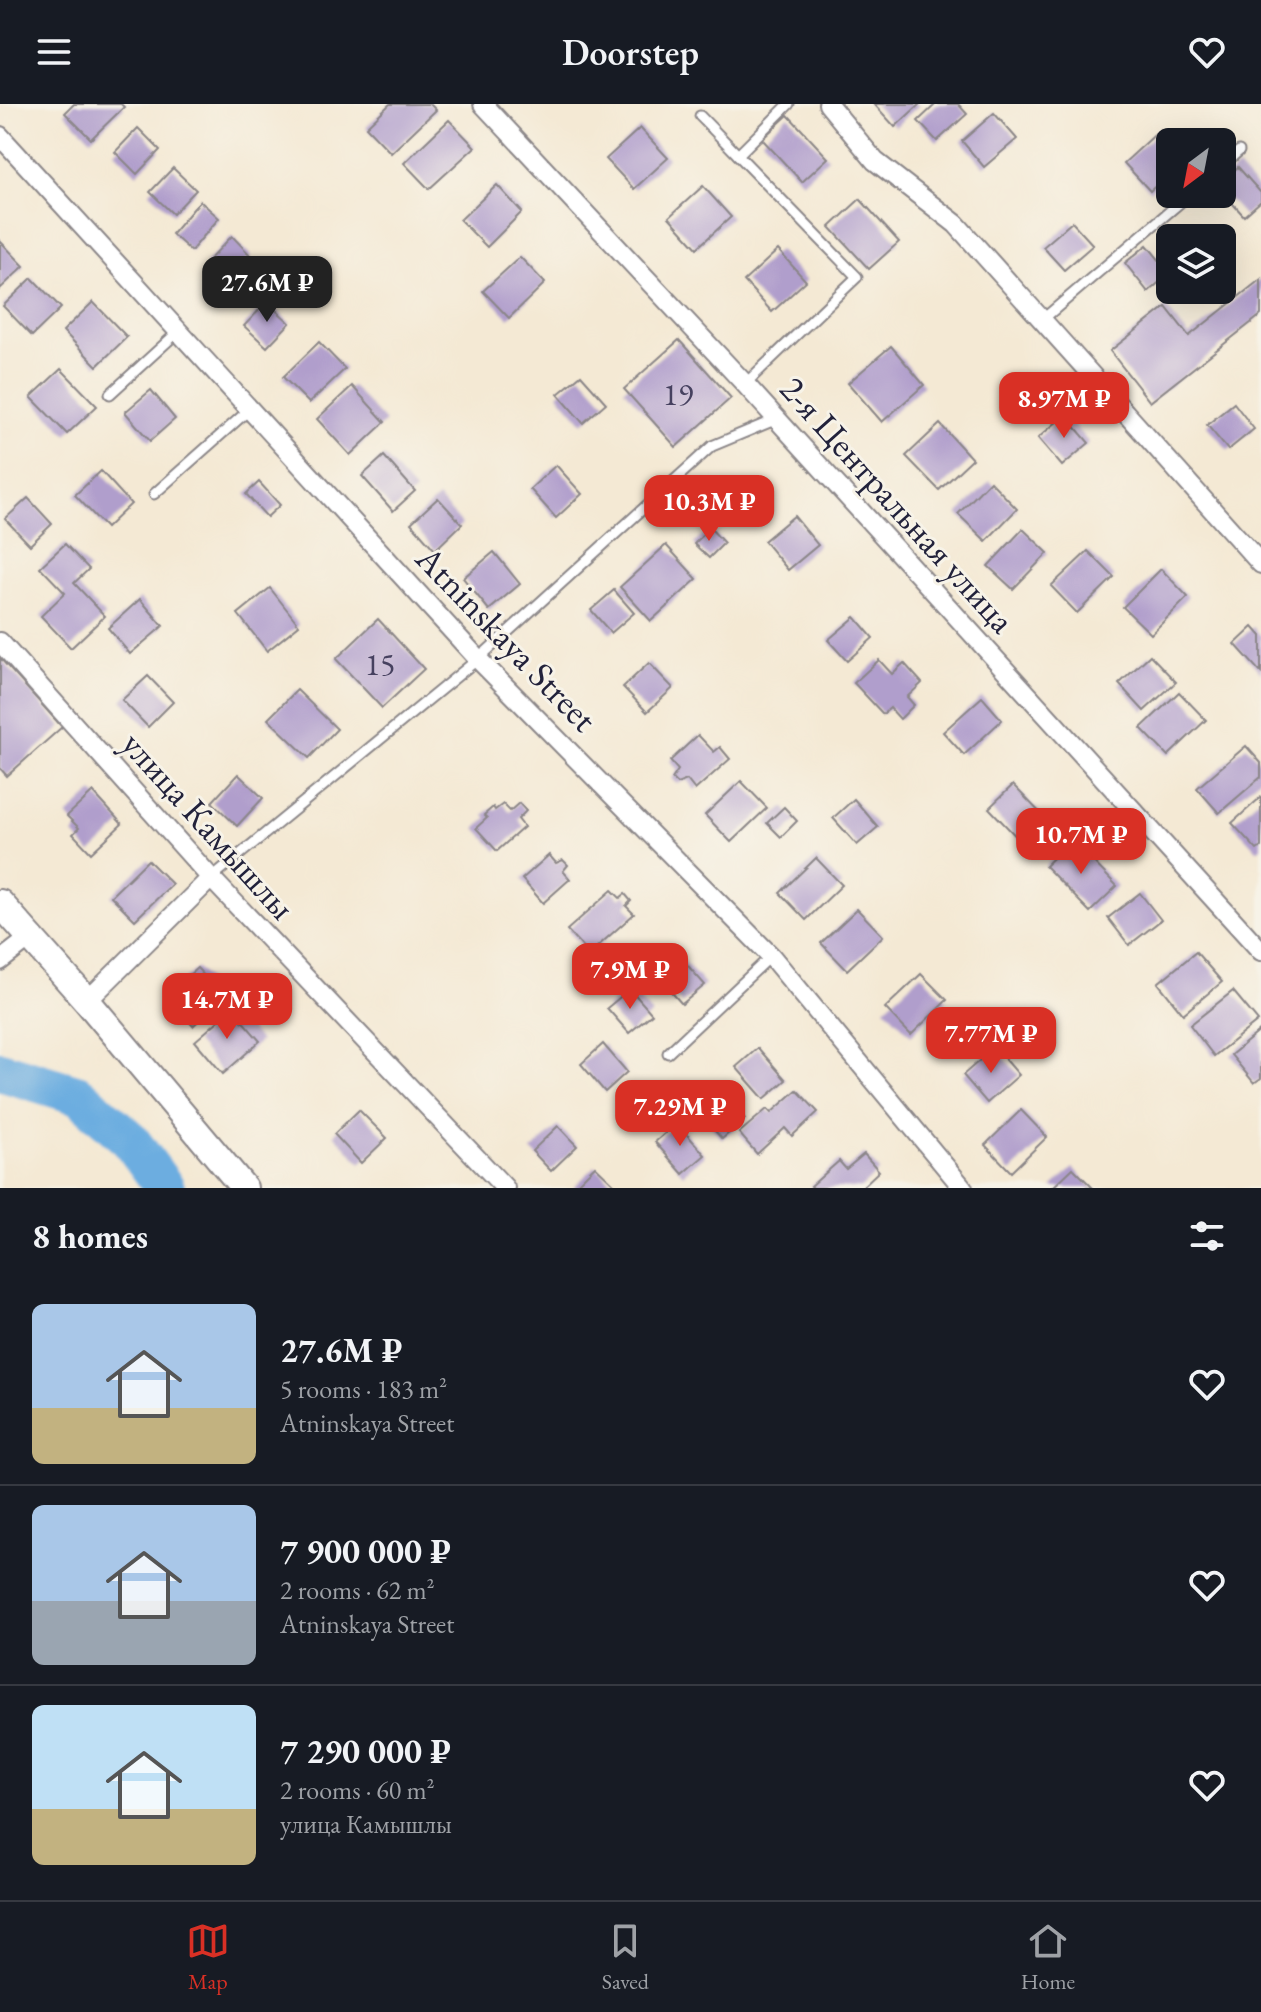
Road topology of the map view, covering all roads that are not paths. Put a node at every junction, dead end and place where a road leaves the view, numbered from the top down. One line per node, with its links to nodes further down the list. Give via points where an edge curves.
1 (483, 104): 12 (street, 2-я Центральная улица)
2 (789, 104): 8 (lane)
3 (828, 104): 10 (street, via 875,161 956,224)
4 (700, 116): 8 (lane)
5 (1, 138): 11 (street, Atninskaya Street)
6 (1239, 151): 7 (lane)
7 (1236, 154)
8 (738, 155): 12 (lane, via 857,277)
9 (1174, 208): 10 (lane)
10 (1042, 320): 17 (street)
11 (179, 331): 13 (lane); 14 (street, Atninskaya Street)
12 (745, 384): 15 (street, 2-я Центральная улица)
13 (110, 394)
14 (250, 409): 16 (lane); 19 (street, Atninskaya Street)
15 (777, 419): 19 (lane, via 712,446); 23 (street, 2-я Центральная улица)
16 (154, 494)
17 (1261, 564)
18 (0, 642): 20 (street, улица Камышлы)
19 (478, 659): 20 (lane); 24 (street, Atninskaya Street)
20 (211, 878): 26 (street); 29 (street, улица Камышлы)
21 (0, 903): 22 (street)
22 (31, 937): 25 (street); 26 (street)
23 (1261, 951)
24 (771, 956): 27 (lane); 30 (street, Atninskaya Street)
25 (0, 961)
26 (87, 1001): 28 (street)
27 (668, 1053)
28 (244, 1188)
29 (505, 1188)
30 (963, 1188)

